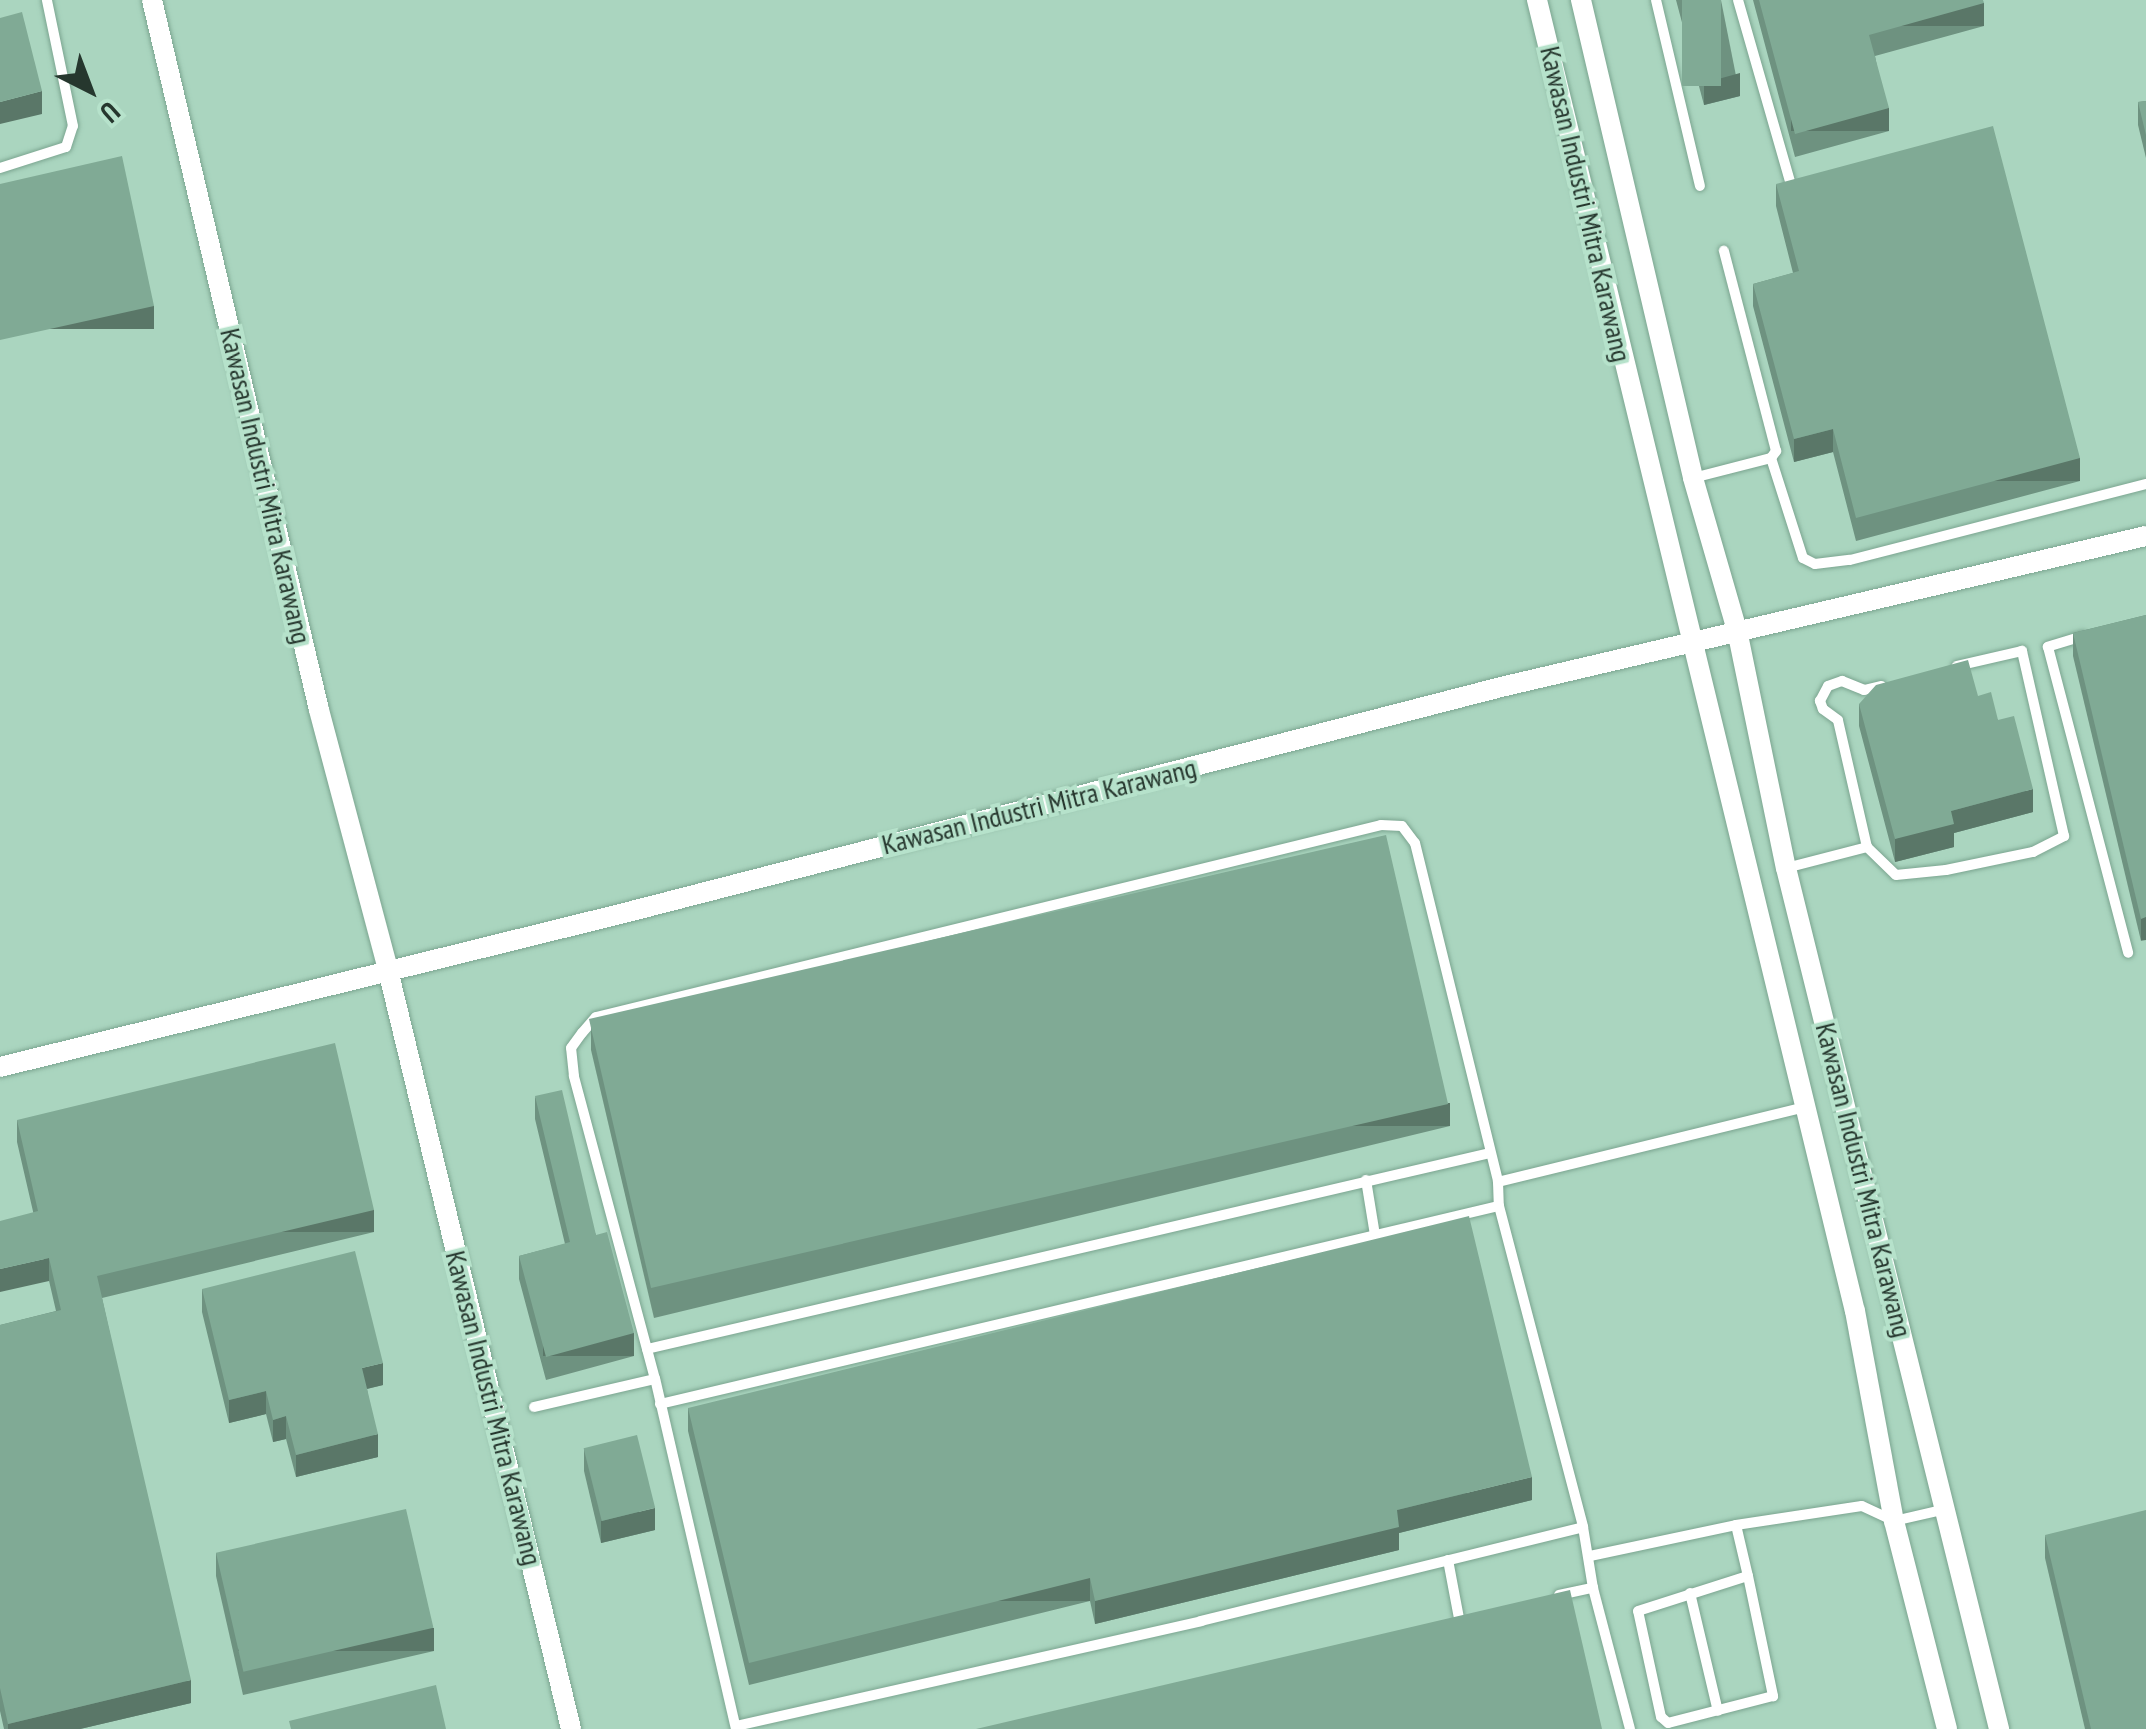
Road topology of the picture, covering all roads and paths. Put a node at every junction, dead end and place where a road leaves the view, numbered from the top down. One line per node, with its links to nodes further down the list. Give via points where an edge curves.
1 (46, 0): 7 (lane, via 73,126 66,147)
2 (152, 0): 23 (street, Kawasan Industri Mitra Karawang, via 318,710)
3 (1537, 0): 17 (street, Kawasan Industri Mitra Karawang)
4 (1581, 0): 12 (street, Kawasan Industri Mitra Karawang)
5 (1656, 0): 9 (lane)
6 (1738, 0): 8 (lane)
7 (0, 168)
8 (1791, 185)
9 (1700, 186)
10 (1724, 251): 11 (lane, via 1776,441)
11 (1772, 458): 12 (lane); 13 (lane, via 1804,558 1815,564)
12 (1693, 478): 15 (street, Kawasan Industri Mitra Karawang)
13 (2146, 484)
14 (2146, 536): 15 (street)
15 (1736, 630): 17 (street); 21 (street, Kawasan Industri Mitra Karawang)
16 (2090, 634): 22 (lane, via 2048,647)
17 (1690, 641): 23 (street, Kawasan Industri Mitra Karawang); 25 (street, Kawasan Industri Mitra Karawang)
18 (1942, 670): 20 (lane, via 2022,650 2065,835 2033,852 1896,875)
19 (1903, 680): 20 (lane, via 1864,690 1842,681 1828,686 1820,700 1838,720)
20 (1867, 848): 21 (lane)
21 (1786, 868): 35 (street, Kawasan Industri Mitra Karawang)
22 (2128, 953)
23 (388, 970): 24 (street, Kawasan Industri Mitra Karawang); 50 (street, Kawasan Industri Mitra Karawang)
24 (0, 1067)
25 (1805, 1107): 28 (lane); 36 (street, Kawasan Industri Mitra Karawang, via 1855,1311)
26 (1490, 1153): 27 (lane); 28 (lane); 31 (lane, via 1416,842 1402,826 1381,825 596,1017 572,1048 574,1076)
27 (1366, 1180): 30 (lane); 31 (lane)
28 (1498, 1182): 29 (lane)
29 (1499, 1206): 30 (lane); 38 (lane)
30 (1375, 1235): 33 (lane)
31 (647, 1349): 32 (lane)
32 (656, 1379): 33 (lane); 34 (lane)
33 (660, 1404): 49 (lane)
34 (534, 1407)
35 (1948, 1508): 36 (lane); 53 (street, Kawasan Industri Mitra Karawang)
36 (1894, 1522): 37 (lane, via 1862,1506); 52 (street, Kawasan Industri Mitra Karawang)
37 (1736, 1524): 39 (lane); 41 (lane)
38 (1583, 1526): 39 (lane); 40 (lane)
39 (1590, 1556): 42 (lane)
40 (1448, 1560): 46 (lane); 49 (lane)
41 (1748, 1576): 43 (lane); 48 (lane, via 1774,1696)
42 (1592, 1588): 44 (lane); 51 (lane)
43 (1690, 1593): 48 (lane); 48 (lane, via 1638,1612 1661,1716 1672,1724)
44 (1554, 1596)
45 (1478, 1614): 46 (lane)
46 (1459, 1618): 47 (lane)
47 (1440, 1622)
48 (1718, 1711)
49 (736, 1727)
50 (571, 1729)
51 (1630, 1729)
52 (1946, 1729)
53 (1999, 1729)

